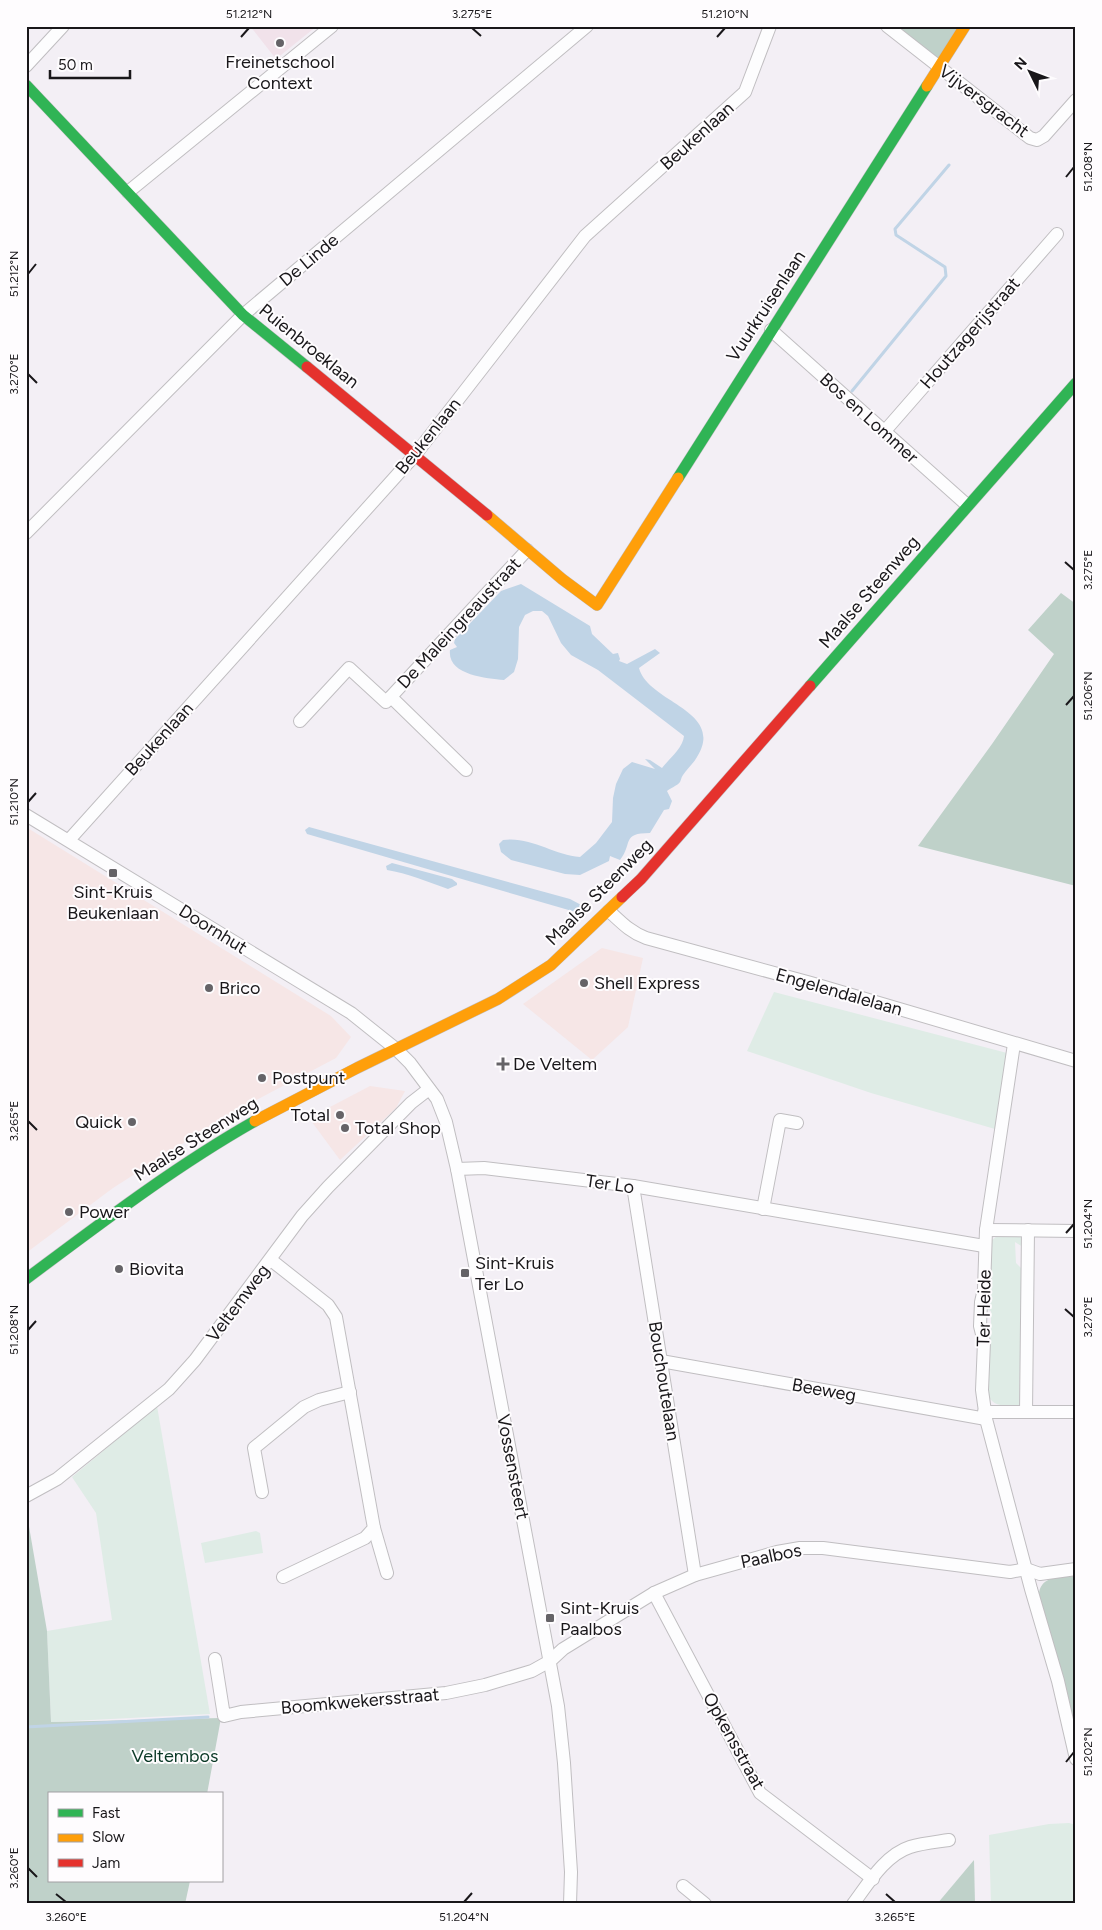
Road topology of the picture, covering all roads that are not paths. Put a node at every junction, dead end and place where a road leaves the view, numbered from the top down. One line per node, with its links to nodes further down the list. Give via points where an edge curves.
1 (64, 26): 7 (street)
2 (332, 26): 11 (street)
3 (587, 26): 13 (street, De Linde)
4 (770, 26): 17 (street, Beukenlaan, via 745,92 585,236)
5 (887, 26): 8 (street, Vijversgracht)
6 (966, 26): 8 (street, Vuurkruisenlaan)
7 (26, 66)
8 (939, 67): 10 (street, Vijversgracht, via 1030,138 1037,140); 14 (street, Vuurkruisenlaan)
9 (26, 85): 11 (street, Puienbroeklaan)
10 (1076, 100)
11 (128, 192): 13 (street, Puienbroeklaan)
12 (1057, 234): 16 (street, Houtzagerijstraat)
13 (243, 315): 17 (street, Puienbroeklaan); 19 (street, De Linde)
14 (770, 330): 16 (street, Bos en Lommer); 21 (street, Vuurkruisenlaan)
15 (1076, 383): 18 (street, Maalse Steenweg)
16 (884, 432): 18 (street, Bos en Lommer)
17 (415, 455): 20 (street, Puienbroeklaan); 26 (street, Beukenlaan)
18 (968, 505): 27 (street, Maalse Steenweg, via 641,879)
19 (26, 533)
20 (527, 550): 21 (street, Puienbroeklaan); 22 (street, De Maleingreaustraat)
21 (597, 605)
22 (391, 697): 23 (street, De Maleingreaustraat, via 386,702 349,668); 24 (street, De Maleingreaustraat)
23 (300, 721)
24 (466, 770)
25 (26, 815): 26 (street, Doornhut)
26 (69, 840): 29 (street, Doornhut, via 351,1013)
27 (609, 911): 28 (street, Engelendalelaan, via 629,929 646,938); 29 (street, Maalse Steenweg, via 551,965 516,988)
28 (1014, 1044): 30 (street, Engelendalelaan); 36 (street, Ter Heide)
29 (396, 1049): 31 (street, Vossensteert); 41 (street, Maalse Steenweg, via 266,1115 206,1150)
30 (1076, 1061)
31 (429, 1089): 33 (street, Vossensteert, via 442,1112); 40 (street, Veltemweg, via 410,1103 328,1187 302,1216)
32 (797, 1123): 35 (street, via 780,1120)
33 (457, 1169): 34 (street, Ter Lo, via 484,1168); 57 (street, Vossensteert)
34 (633, 1186): 35 (street, Ter Lo); 42 (street, Bouchoutelaan)
35 (763, 1208): 39 (street, Ter Lo)
36 (986, 1230): 37 (street); 39 (street, Ter Heide)
37 (1028, 1230): 38 (street); 44 (street)
38 (1076, 1231)
39 (984, 1246): 46 (street, Ter Heide, via 980,1326 984,1342 982,1390)
40 (271, 1260): 43 (street, via 328,1305 336,1317); 48 (street, Veltemweg, via 169,1389 57,1479)
41 (26, 1279)
42 (661, 1361): 46 (street, Beeweg); 53 (street, Bouchoutelaan)
43 (350, 1392): 47 (street, via 304,1406 254,1448); 49 (street)
44 (1026, 1412): 45 (street, Beeweg); 46 (street, Beeweg)
45 (1076, 1412)
46 (985, 1415): 50 (street, Ter Heide)
47 (262, 1492)
48 (26, 1496)
49 (374, 1528): 52 (street); 54 (street, via 365,1538)
50 (1026, 1569): 51 (street, Paalbos, via 1040,1574); 53 (street, Paalbos, via 1010,1572 823,1548 800,1548); 58 (street, Ter Heide)
51 (1076, 1569)
52 (387, 1573)
53 (695, 1575): 55 (street, Paalbos)
54 (283, 1577)
55 (654, 1593): 57 (street, Paalbos, via 563,1649); 60 (street, Opkensstraat, via 760,1793)
56 (215, 1659): 57 (street, Boomkwekersstraat, via 224,1716 446,1693 532,1671)
57 (550, 1662): 62 (street, Vossensteert, via 564,1763)
58 (1076, 1759)
59 (949, 1840): 60 (street, via 900,1852)
60 (873, 1879): 64 (street)
61 (683, 1886): 63 (street)
62 (570, 1904)
63 (705, 1904)
64 (853, 1904)

